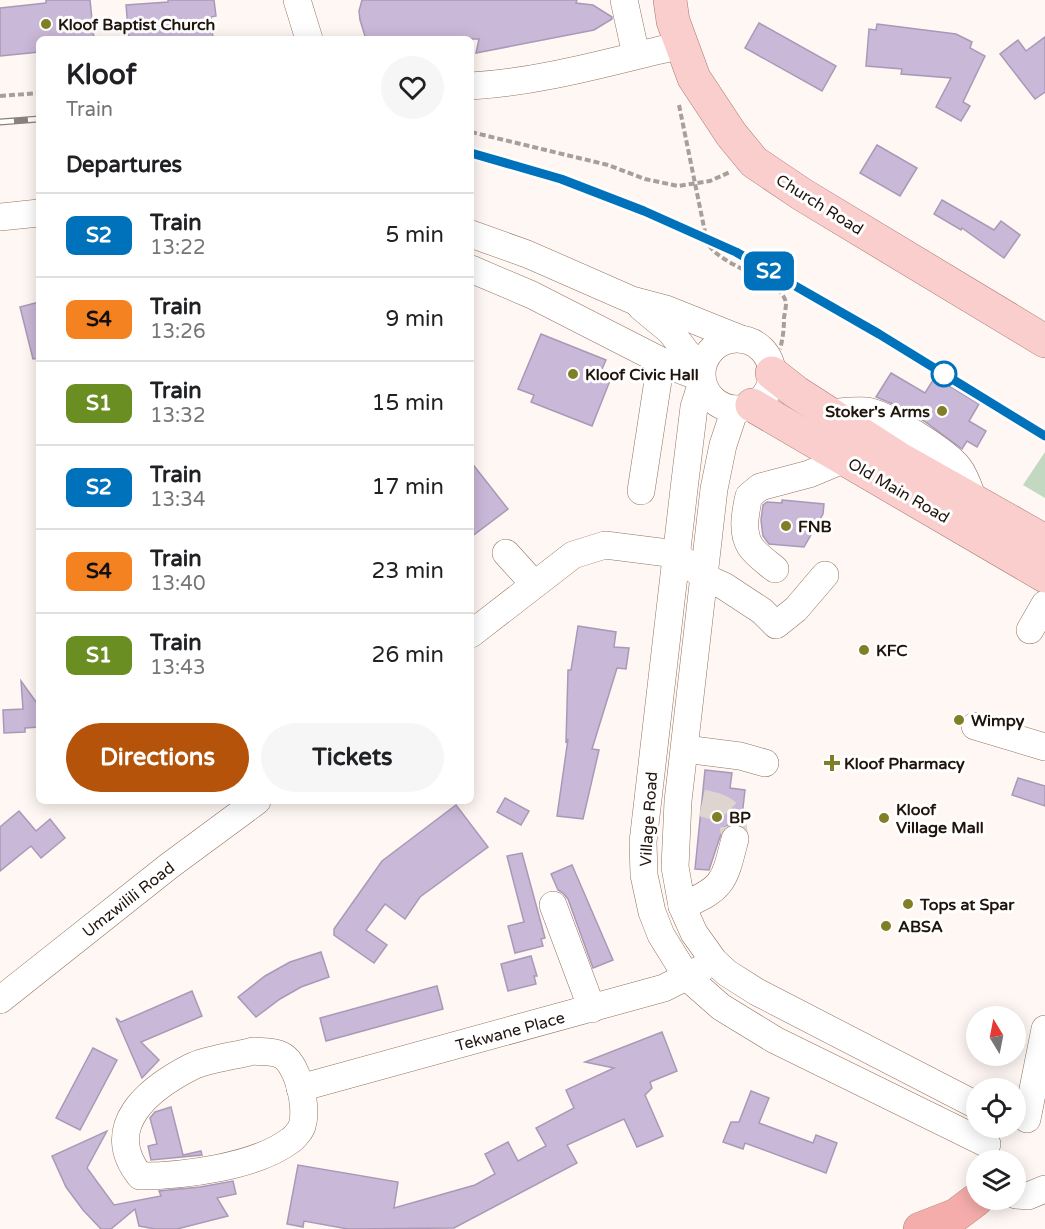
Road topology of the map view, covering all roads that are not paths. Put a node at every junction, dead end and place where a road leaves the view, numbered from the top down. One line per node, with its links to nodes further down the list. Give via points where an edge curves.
1 (297, 0): 4 (street)
2 (624, 0): 6 (street)
3 (670, 0): 5 (main road, Church Road)
4 (308, 36)
5 (681, 45): 6 (street); 14 (main road, Church Road, via 706,98 754,162)
6 (636, 55): 7 (street, via 534,79)
7 (474, 86)
8 (36, 213): 9 (street)
9 (0, 218)
10 (474, 235): 12 (street)
11 (474, 270): 15 (street, via 532,295)
12 (632, 300): 13 (street); 17 (street, via 670,331)
13 (741, 339): 16 (street, via 759,347); 17 (street, via 731,339 713,348)
14 (1045, 341)
15 (661, 361): 17 (street, via 688,374); 20 (street)
16 (771, 368): 18 (street, via 767,392); 21 (main road, Old Main Road, via 796,392 900,459)
17 (702, 375): 18 (street, via 705,390 718,404); 23 (street, Village Road, via 694,407)
18 (744, 407): 19 (main road, Old Main Road); 27 (street, Village Road, via 723,445)
19 (845, 459): 24 (street, via 760,487 749,496 746,541); 26 (main road, Old Main Road)
20 (641, 491)
21 (1045, 541)
22 (506, 553): 28 (street)
23 (676, 554): 27 (street); 28 (street, via 605,545 573,555); 41 (street, Village Road, via 644,832 644,875 661,935)
24 (775, 569)
25 (825, 574): 27 (street, via 796,609 776,625 762,611)
26 (1045, 576)
27 (704, 577): 34 (street, Village Road)
28 (534, 584): 30 (street)
29 (1045, 604): 31 (street)
30 (474, 626)
31 (1030, 630)
32 (975, 726): 33 (street)
33 (1045, 747)
34 (685, 749): 35 (street, via 741,756); 39 (street, Village Road, via 690,802 675,867)
35 (765, 764)
36 (253, 804): 42 (street, Umzwilili Road)
37 (735, 840): 39 (street, via 722,883)
38 (554, 905): 43 (street)
39 (682, 906): 40 (street, Village Road, via 694,933)
40 (714, 961): 41 (street, Tekwane Place); 47 (street, Village Road, via 757,992)
41 (687, 977): 43 (street, Tekwane Place, via 664,988); 49 (street, Village Road, via 721,1007 775,1040)
42 (0, 1000)
43 (592, 1008): 46 (street, Tekwane Place)
44 (1045, 1029): 45 (street)
45 (1041, 1072): 48 (street)
46 (300, 1088): 46 (street, via 292,1064 280,1054 253,1051 192,1066 149,1093 128,1121 125,1149 140,1176 237,1164 291,1140 302,1126)
47 (966, 1100)
48 (1029, 1121)
49 (990, 1144)
50 (966, 1208): 51 (highway)
51 (920, 1229)

